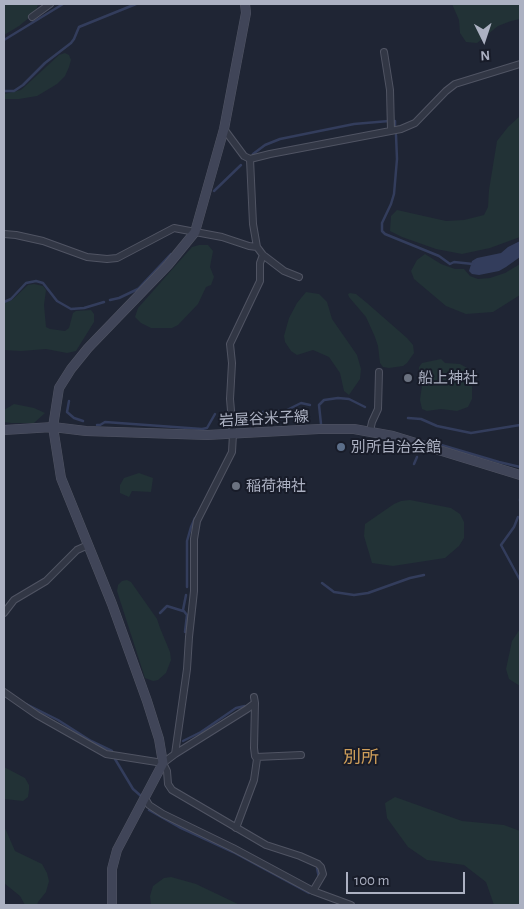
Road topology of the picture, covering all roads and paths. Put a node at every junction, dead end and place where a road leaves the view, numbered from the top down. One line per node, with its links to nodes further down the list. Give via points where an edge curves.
1 (50, 4): 3 (street)
2 (245, 4): 6 (street)
3 (32, 17)
4 (384, 52): 7 (street, via 390,90)
5 (520, 64): 7 (street, via 455,84 415,123)
6 (224, 129): 8 (street, via 244,156); 9 (street)
7 (391, 132): 8 (street)
8 (250, 159): 11 (street)
9 (196, 232): 10 (street, via 174,228 117,258 107,259 87,257 43,241); 11 (street); 15 (street, via 71,369 58,388)
10 (4, 234)
11 (256, 247): 12 (street)
12 (263, 255): 13 (street, via 284,271); 18 (street, via 260,280 230,344)
13 (299, 277)
14 (379, 372): 17 (street, via 378,409)
15 (53, 427): 16 (street, 岩屋谷米子線); 18 (street, 岩屋谷米子線, via 188,435); 20 (street, via 61,478)
16 (4, 430)
17 (370, 432): 18 (street, 岩屋谷米子線, via 319,429); 19 (street, 岩屋谷米子線)
18 (233, 434): 23 (street, via 232,452 197,521 187,669)
19 (520, 475)
20 (88, 545): 21 (street, via 77,550 46,581 14,600); 26 (street, via 147,701)
21 (4, 613)
22 (4, 692): 26 (street, via 37,715 106,754)
23 (175, 754): 25 (street, via 254,700); 26 (street)
24 (301, 755): 25 (street)
25 (256, 757): 28 (street, via 254,780)
26 (163, 762): 27 (street); 28 (street, via 170,788)
27 (146, 798): 29 (street, via 163,814); 30 (street, via 117,850 112,869)
28 (236, 828): 29 (street, via 266,845 318,864 323,874)
29 (314, 890): 31 (street)
30 (112, 905)
31 (350, 905)

